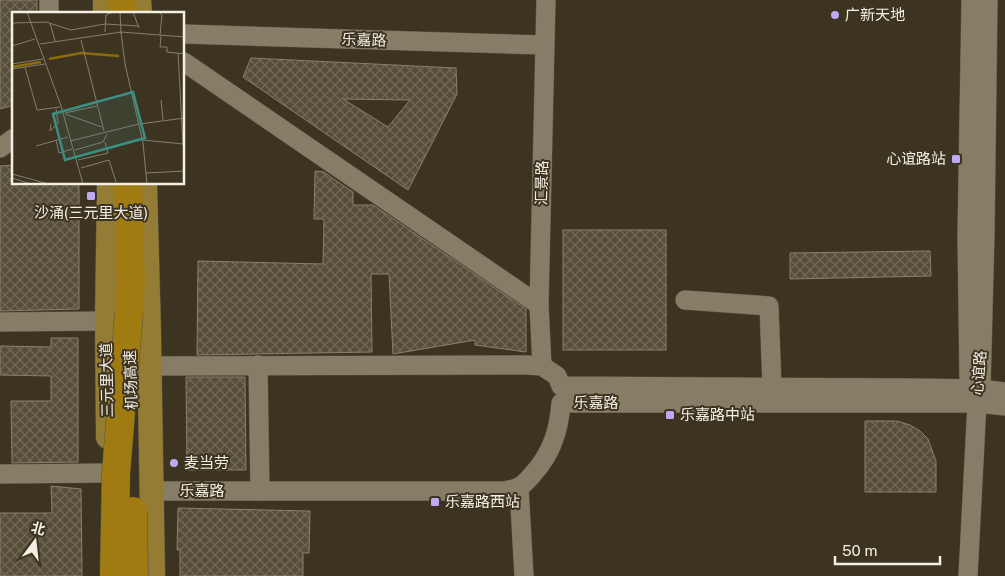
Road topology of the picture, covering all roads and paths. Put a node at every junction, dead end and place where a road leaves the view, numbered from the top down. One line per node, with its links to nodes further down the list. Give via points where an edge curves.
1 (546, 0): 5 (street, 汇景路)
2 (971, 0): 22 (street, 心谊路, via 967,237)
3 (988, 0): 22 (street, 心谊路, via 985,212)
4 (185, 34): 5 (street, 乐嘉路)
5 (544, 45): 13 (street, 汇景路)
6 (185, 63): 13 (street)
7 (12, 139): 8 (street)
8 (0, 148)
9 (109, 185): 14 (main road, 三元里大道)
10 (128, 185): 14 (highway, 机场高速, via 131,283)
11 (145, 185): 14 (main road, 三元里大道)
12 (685, 300): 20 (street, via 769,306)
13 (539, 305): 18 (street, 汇景路)
14 (123, 315): 15 (street); 17 (main road, 三元里大道); 19 (main road, 三元里大道); 30 (highway, bridge); 31 (highway, 机场高速, bridge, via 133,475)
15 (0, 322)
16 (258, 365): 17 (street); 18 (street); 29 (street)
17 (150, 366): 19 (street); 28 (main road, 三元里大道)
18 (542, 366): 23 (street, 乐嘉路, via 557,376)
19 (107, 367): 25 (main road, 三元里大道)
20 (772, 387): 22 (street, 乐嘉路); 23 (street, 乐嘉路)
21 (1005, 392): 22 (street, 乐嘉路)
22 (976, 394): 23 (street, 乐嘉路); 24 (street, 乐嘉路); 34 (street)
23 (561, 395): 27 (street, 乐嘉路, via 560,421 548,455)
24 (1005, 406)
25 (109, 473): 26 (street); 30 (main road, 三元里大道)
26 (0, 474)
27 (519, 487): 29 (street, 乐嘉路, via 488,492); 33 (street)
28 (153, 491): 29 (street, 乐嘉路); 32 (main road, 三元里大道)
29 (260, 491)
30 (113, 576)
31 (134, 576)
32 (153, 576)
33 (524, 576)
34 (968, 576)

